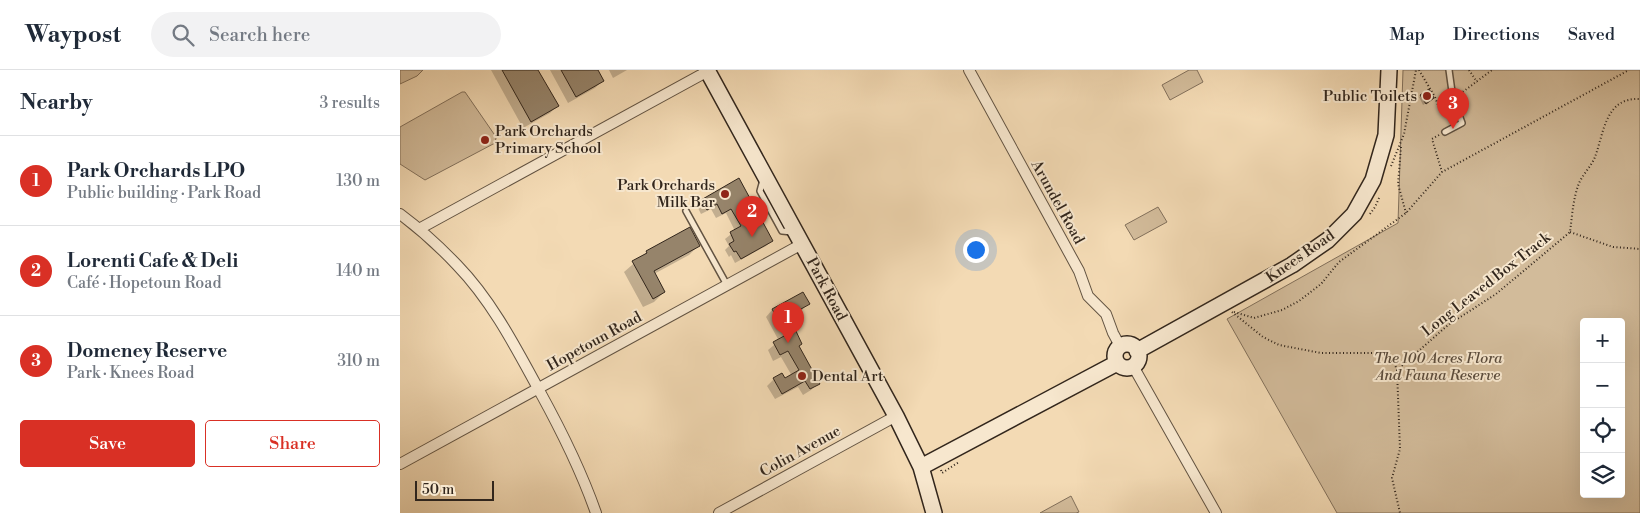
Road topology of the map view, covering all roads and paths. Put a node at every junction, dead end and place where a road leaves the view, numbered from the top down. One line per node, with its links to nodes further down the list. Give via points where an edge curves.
1 (708, 70): 15 (street); 17 (street, Park Road)
2 (969, 70): 21 (street, Arundel Road, via 1079,271 1088,296 1106,314)
3 (1389, 70): 20 (street, Knees Road, via 1386,135 1373,180 1354,214 1328,240)
4 (1450, 70): 9 (lane, via 1453,99 1462,123)
5 (1469, 70): 7 (path)
6 (1629, 70): 11 (path)
7 (1477, 82)
8 (1640, 99): 16 (path, Long Leaved Box Track, via 1618,105 1606,120 1595,158 1578,186)
9 (1445, 132): 11 (path, via 1432,139)
10 (1401, 147): 13 (path, via 1398,184)
11 (1442, 172): 13 (path)
12 (686, 211): 19 (lane)
13 (1406, 213): 20 (path, via 1339,262 1321,284 1282,310 1254,318)
14 (400, 214): 15 (street)
15 (419, 229): 26 (street, via 458,266 486,301)
16 (1570, 232): 18 (path, via 1612,247); 25 (path, Long Leaved Box Track, via 1496,294 1448,325)
17 (800, 238): 19 (street, Hopetoun Road); 27 (street, Park Road)
18 (1640, 249)
19 (727, 285): 26 (street, Hopetoun Road)
20 (1228, 307): 22 (street, Knees Road); 25 (path, via 1263,337 1278,345 1321,353 1381,352 1392,357)
21 (1120, 346): 22 (street, via 1128,344); 23 (street, via 1115,352)
22 (1137, 351): 24 (street, via 1138,358)
23 (1117, 363): 24 (street, via 1126,368); 29 (street)
24 (1133, 366): 33 (street)
25 (1397, 370): 34 (path, via 1400,449 1392,478)
26 (538, 388): 28 (street, Hopetoun Road); 30 (street, via 577,462)
27 (896, 416): 29 (street, Park Road); 31 (street, Colin Avenue)
28 (400, 464)
29 (921, 467): 32 (street, Park Road)
30 (596, 513)
31 (719, 513)
32 (934, 513)
33 (1216, 513)
34 (1400, 513)

